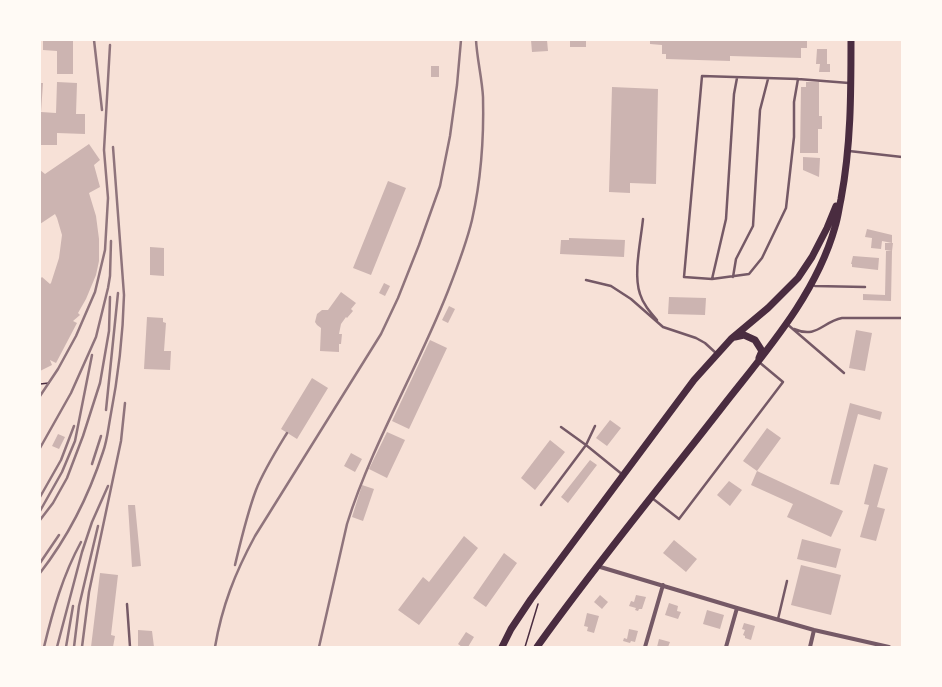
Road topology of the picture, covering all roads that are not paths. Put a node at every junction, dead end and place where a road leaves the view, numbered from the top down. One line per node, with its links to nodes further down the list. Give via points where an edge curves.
1 (851, 40): 5 (main road)
2 (737, 78): 3 (lane); 12 (lane, via 726,219); 12 (lane, via 702,76 684,277)
3 (768, 79): 4 (lane); 10 (lane, via 760,110 753,226 736,259)
4 (798, 79): 5 (lane); 10 (lane, via 786,208 762,258 749,274)
5 (852, 83): 6 (main road)
6 (848, 151): 7 (lane); 8 (main road)
7 (902, 157)
8 (842, 191): 11 (main road, via 827,228); 14 (main road, via 835,227)
9 (643, 219): 18 (lane, via 637,275 640,293 646,307)
10 (733, 277): 12 (lane)
11 (798, 278): 14 (main road); 20 (main road)
12 (712, 279)
13 (586, 280): 18 (lane, via 611,286 631,299)
14 (810, 284): 15 (lane); 17 (main road)
15 (865, 287)
16 (902, 318): 19 (lane, via 842,318 809,333)
17 (786, 323): 19 (lane); 22 (main road)
18 (663, 327): 21 (lane, via 696,338 706,343)
19 (794, 329): 23 (lane)
20 (731, 339): 21 (main road); 22 (main road, via 744,334 755,340 762,351)
21 (717, 354): 27 (main road, via 674,405)
22 (758, 362): 28 (main road); 28 (lane, via 783,382 679,518)
23 (844, 373)
24 (595, 426): 26 (lane)
25 (561, 427): 26 (lane)
26 (586, 444): 27 (lane); 29 (lane)
27 (623, 476): 38 (main road, via 531,599)
28 (652, 498): 30 (main road)
29 (540, 506)
30 (597, 566): 32 (street); 39 (main road)
31 (787, 581): 35 (lane)
32 (663, 585): 34 (street); 40 (street)
33 (127, 604): 37 (lane)
34 (737, 608): 35 (street); 41 (street)
35 (778, 620): 36 (street)
36 (814, 630): 42 (street); 43 (street)
37 (130, 647)
38 (502, 647)
39 (537, 647)
40 (645, 647)
41 (726, 647)
42 (810, 647)
43 (889, 647)

